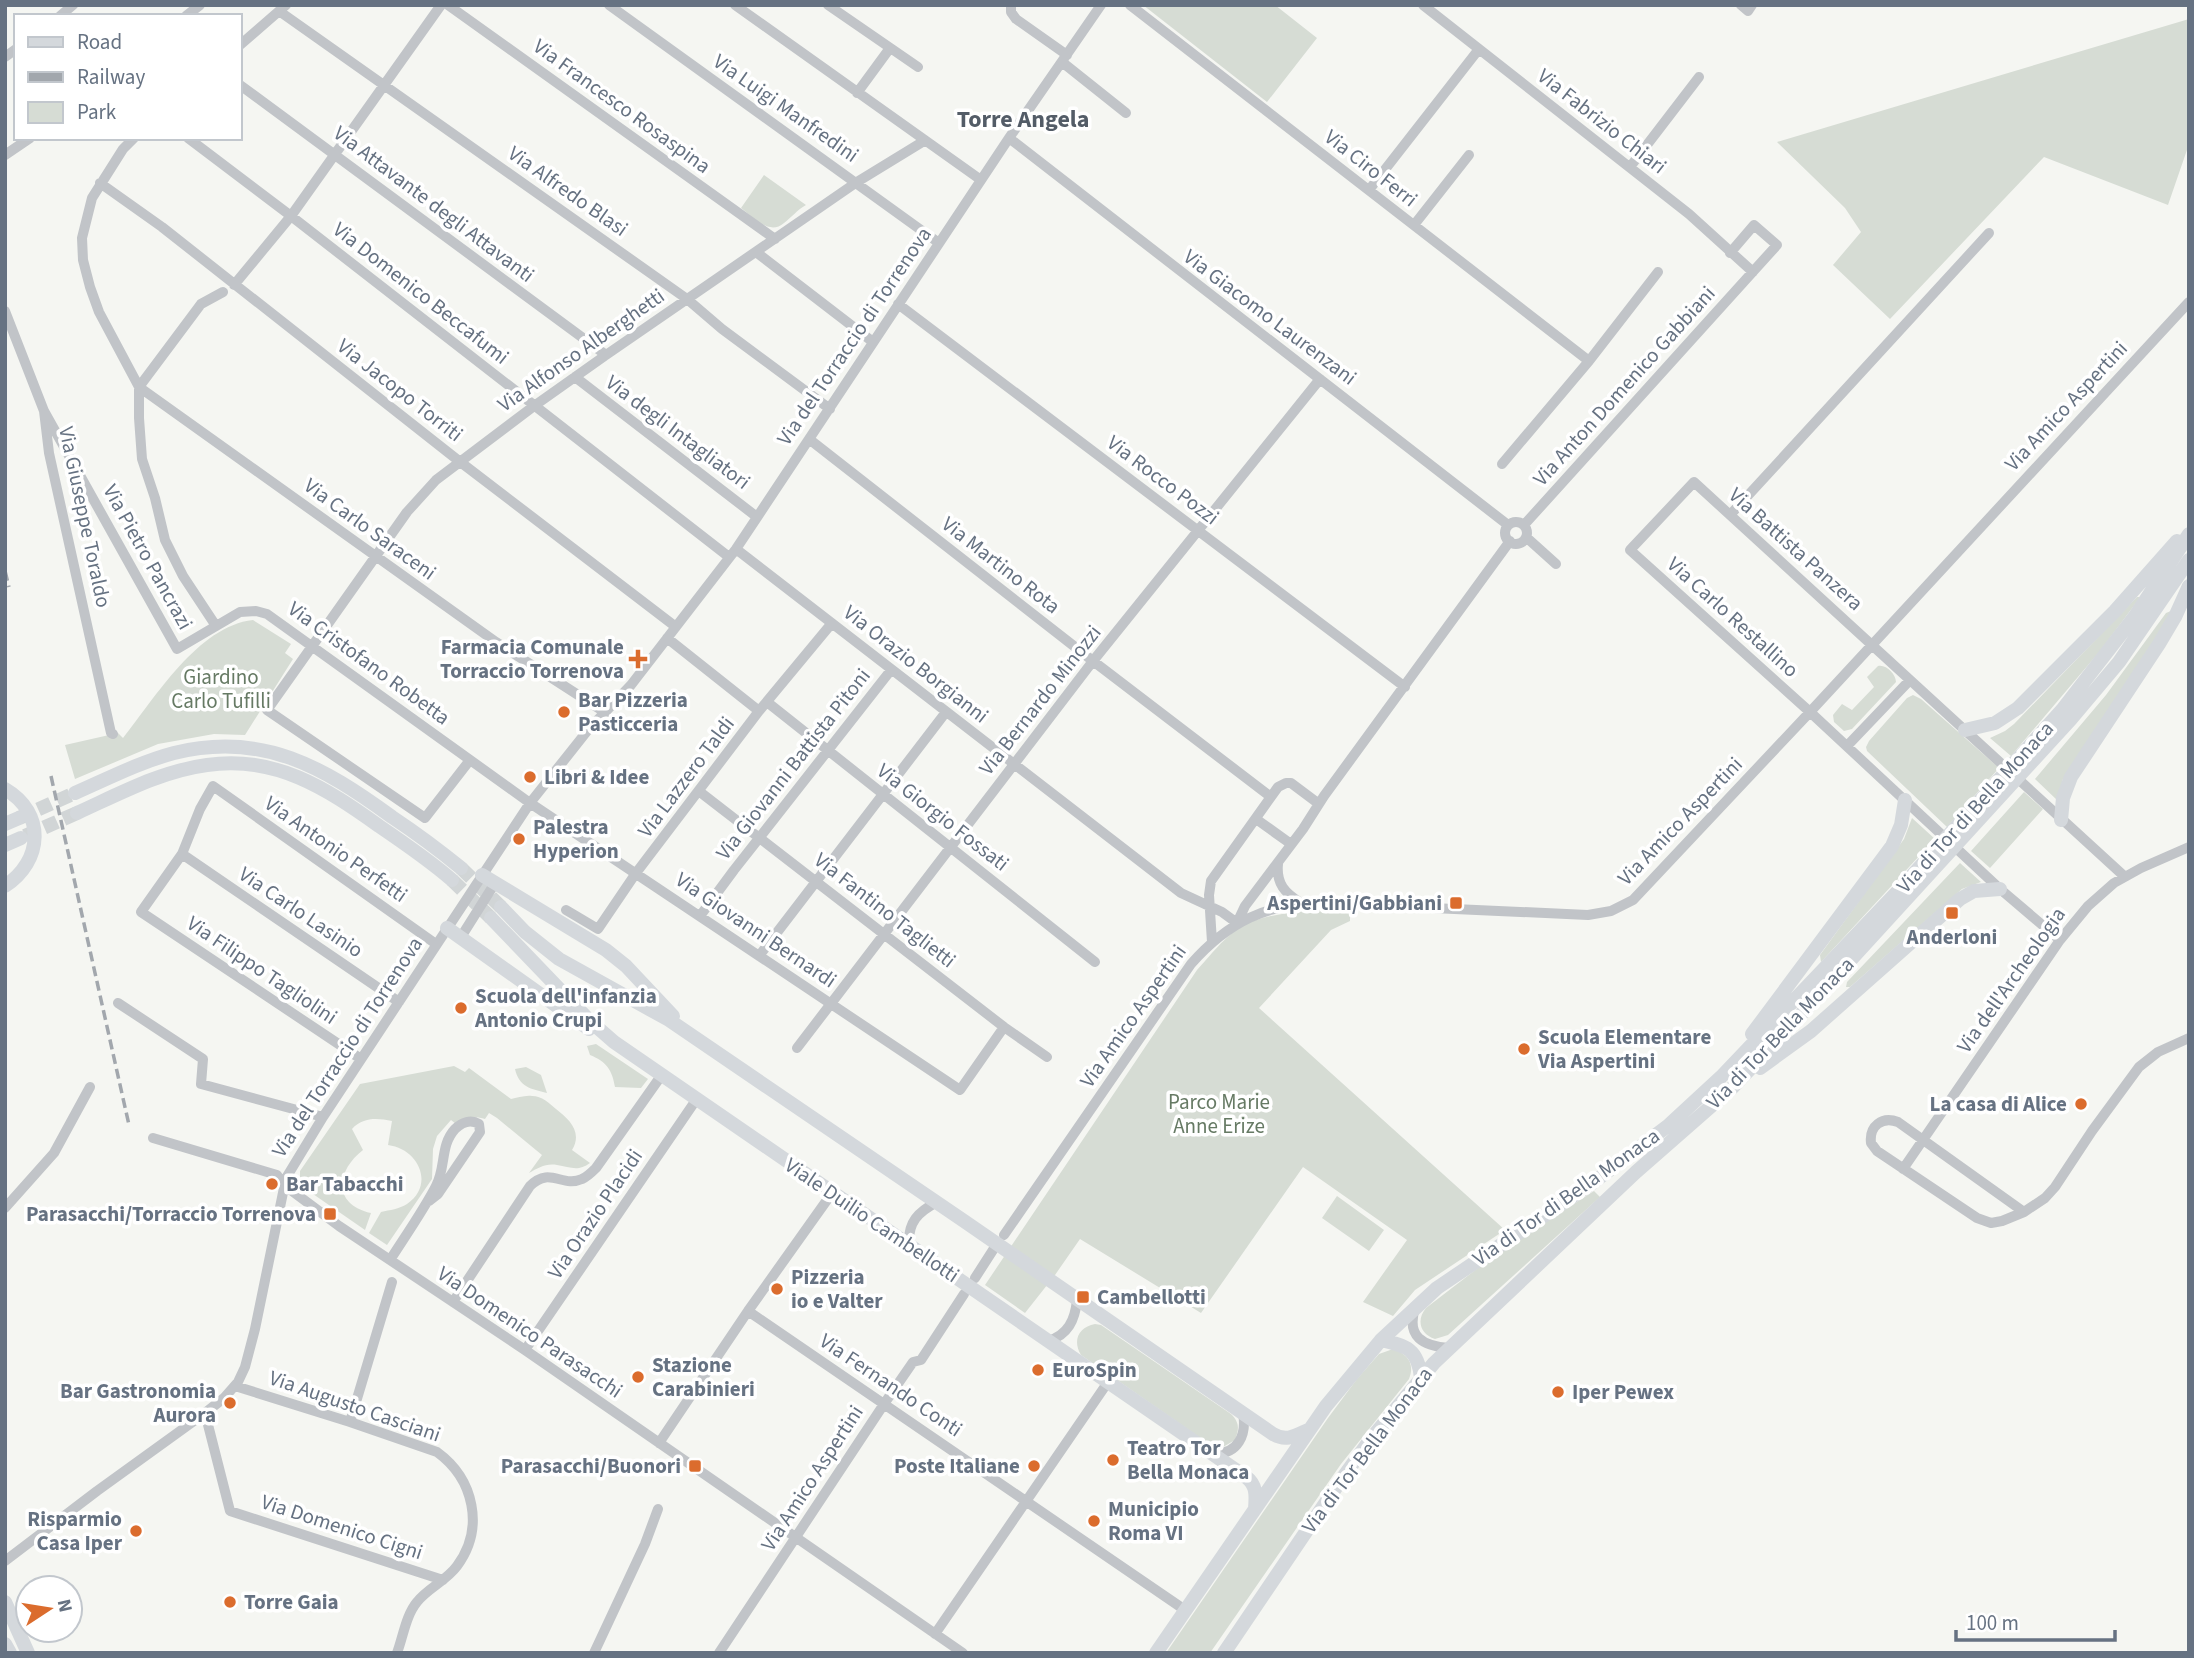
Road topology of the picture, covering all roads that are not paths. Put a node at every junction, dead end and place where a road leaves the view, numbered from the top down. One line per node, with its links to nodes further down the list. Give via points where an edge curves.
1 (441, 5): 19 (street)
2 (448, 5): 39 (street, Via Francesco Rosaspina)
3 (609, 5): 33 (street, Via Luigi Manfredini)
4 (735, 5): 21 (street)
5 (828, 5): 14 (street)
6 (1011, 5): 16 (street, via 1016,19)
7 (1101, 5): 16 (street, Via del Torraccio di Torrenova)
8 (1130, 5): 35 (street, Via Ciro Ferri)
9 (1423, 5): 15 (street, Via Fabrizio Chiari)
10 (1741, 5): 11 (street, via 1748,11)
11 (1752, 5)
12 (282, 8): 13 (street); 19 (street, Via Alfredo Blasi)
13 (242, 43)
14 (890, 48): 17 (street); 21 (street)
15 (1479, 49): 31 (street, Via Fabrizio Chiari); 35 (street)
16 (1064, 59): 22 (street); 23 (street, Via del Torraccio di Torrenova)
17 (918, 67)
18 (1699, 77): 31 (street)
19 (385, 85): 28 (street); 48 (street, Via Alfredo Blasi)
20 (242, 86): 28 (street, Via Attavante degli Attavanti)
21 (858, 93): 27 (street)
22 (1126, 113)
23 (1009, 138): 32 (street, Via del Torraccio di Torrenova); 57 (street, Via Giacomo Laurenzani)
24 (27, 140): 29 (street)
25 (132, 140): 34 (street)
26 (191, 140): 36 (street, Via Domenico Beccafumi)
27 (924, 141): 32 (street); 33 (street, Via Alfonso Alberghetti)
28 (334, 154): 36 (street); 54 (street, Via Attavante degli Attavanti)
29 (5, 155)
30 (1469, 155): 37 (street)
31 (1630, 167): 42 (street, Via Fabrizio Chiari)
32 (981, 180): 40 (street, Via del Torraccio di Torrenova)
33 (858, 182): 39 (street, Via Alfonso Alberghetti); 40 (street, Via Luigi Manfredini)
34 (100, 183): 45 (street, Via Jacopo Torriti); 58 (street, via 85,220 83,260 99,312)
35 (1369, 190): 37 (street, Via Ciro Ferri)
36 (291, 216): 45 (street); 59 (street, Via Domenico Beccafumi)
37 (1414, 225): 55 (street, Via Ciro Ferri)
38 (1989, 233): 65 (street)
39 (775, 239): 41 (street, Via Alfonso Alberghetti)
40 (939, 243): 50 (street, Via del Torraccio di Torrenova)
41 (757, 252): 48 (street, Via Alfonso Alberghetti); 53 (street)
42 (1730, 253): 44 (street, Via Fabrizio Chiari); 44 (street, Via Anton Domenico Gabbiani, via 1754,225 1777,245)
43 (1658, 272): 55 (street)
44 (1753, 272): 68 (street, Via Anton Domenico Gabbiani)
45 (234, 285): 63 (street, Via Jacopo Torriti)
46 (223, 292): 58 (street, via 201,304)
47 (2189, 293): 52 (street, Via Amico Aspertini)
48 (688, 299): 54 (street, Via Alfonso Alberghetti); 60 (street, Via Alfredo Blasi, via 722,330)
49 (2189, 302): 52 (street, Via Amico Aspertini)
50 (898, 304): 53 (street, Via del Torraccio di Torrenova); 70 (street, Via Rocco Pozzi)
51 (5, 312): 61 (street, Via Giuseppe Toraldo)
52 (2181, 312): 84 (street, Via Amico Aspertini)
53 (873, 342): 60 (street, Via del Torraccio di Torrenova)
54 (606, 355): 56 (street, Via Alfonso Alberghetti)
55 (1588, 361): 64 (street)
56 (575, 377): 59 (street, Via Alfonso Alberghetti); 66 (street, Via degli Intagliatori)
57 (1320, 379): 67 (street, Via Giacomo Laurenzani); 70 (street, Via Bernardo Minozzi)
58 (139, 387): 76 (street, Via Carlo Saraceni); 81 (street, via 142,460 165,540)
59 (534, 406): 63 (street, Via Alfonso Alberghetti); 75 (street, Via Domenico Beccafumi)
60 (830, 409): 62 (street, Via del Torraccio di Torrenova)
61 (44, 411): 86 (street, Via Pietro Pancrazi); 97 (street, Via Giuseppe Toraldo, via 52,466)
62 (809, 439): 66 (street, Via del Torraccio di Torrenova); 87 (street, Via Martino Rota)
63 (459, 461): 76 (street, Via Alfonso Alberghetti, via 421,494); 82 (street, Via Jacopo Torriti)
64 (1502, 464)
65 (1730, 515): 74 (street, Via Battista Panzera, via 1694,482); 84 (street, Via Battista Panzera)
66 (757, 517): 75 (street, Via del Torraccio di Torrenova)
67 (1508, 525): 68 (street); 73 (street, via 1505,532)
68 (1524, 525): 72 (street)
69 (2189, 527): 96 (main road, via 2126,600 2018,708 1990,726)
70 (1198, 530): 87 (street, Via Bernardo Minozzi); 90 (street, Via Rocco Pozzi)
71 (2189, 534): 151 (main road, Via di Tor di Bella Monaca, via 2135,616 2048,726)
72 (1526, 537): 73 (street, via 1521,542); 78 (street)
73 (1510, 541): 90 (street)
74 (1630, 550): 94 (street, Via Carlo Restallino)
75 (732, 553): 80 (street, Via Orazio Borgianni); 82 (street, Via del Torraccio di Torrenova)
76 (375, 556): 85 (street, Via Alfonso Alberghetti); 95 (street, Via Carlo Saraceni)
77 (2189, 560): 152 (main road, Via di Tor Bella Monaca, via 2133,643 2071,719)
78 (1556, 564)
79 (2189, 586): 112 (main road, via 2146,665 2075,769)
80 (832, 623): 88 (street, Via Orazio Borgianni); 91 (street, Via Lazzero Taldi)
81 (216, 626): 85 (street, Via Cristofano Robetta, via 240,612 260,611); 86 (street, Via Cristofano Robetta)
82 (676, 627): 83 (street, Via del Torraccio di Torrenova)
83 (667, 638): 92 (street); 95 (street, Via del Torraccio di Torrenova)
84 (1872, 645): 89 (street, Via Battista Panzera); 94 (street, Via Amico Aspertini)
85 (311, 646): 100 (street, Via Cristofano Robetta); 100 (street, Via Alfonso Alberghetti, via 267,710 425,818)
86 (177, 649)
87 (1093, 661): 101 (street, Via Bernardo Minozzi); 106 (street, Via Martino Rota)
88 (891, 670): 93 (street, Via Orazio Borgianni); 99 (street, Via Giovanni Battista Pitoni)
89 (1910, 680): 96 (street, Via Battista Panzera); 98 (street)
90 (1405, 687): 109 (street)
91 (767, 702): 92 (street, Via Lazzero Taldi); 99 (street, Via Giorgio Fossati)
92 (759, 712): 103 (street, Via Lazzero Taldi)
93 (946, 712): 101 (street, Via Orazio Borgianni); 105 (street)
94 (1810, 712): 98 (street, Via Carlo Restallino); 127 (street, Via Amico Aspertini, via 1640,893 1611,911 1581,916)
95 (606, 713): 108 (street, Via del Torraccio di Torrenova)
96 (1965, 730): 112 (street, Via Battista Panzera)
97 (113, 734)
98 (1847, 746): 107 (street, Via Carlo Restallino)
99 (828, 750): 105 (street, Via Giorgio Fossati); 113 (street, Via Giovanni Battista Pitoni)
100 (470, 760): 108 (street, Via Cristofano Robetta)
101 (1015, 765): 117 (street, Via Bernardo Minozzi); 128 (street, Via Orazio Borgianni, via 1181,893)
102 (5, 789): 125 (main road, via 25,805 35,833 29,861)
103 (700, 792): 113 (street, Via Fantino Taglietti); 121 (street, Via Lazzero Taldi)
104 (75, 793): 110 (main road, via 176,753 223,747 274,753 338,779 435,847 456,874 330,792 265,767 219,764 178,771)
105 (884, 795): 117 (street, Via Giorgio Fossati); 124 (street)
106 (1271, 797): 109 (street, via 1282,784 1289,783); 111 (street)
107 (1905, 800): 126 (street, Via Carlo Restallino); 151 (main road, via 1892,846)
108 (530, 803): 121 (street, Via Giovanni Bernardi); 123 (street, Via del Torraccio di Torrenova)
109 (1319, 804): 115 (street)
110 (77, 813)
111 (1256, 819): 115 (street); 128 (street, via 1211,881)
112 (2061, 820): 122 (street, Via Battista Panzera)
113 (760, 837): 124 (street, Via Fantino Taglietti); 130 (street, Via Giovanni Battista Pitoni)
114 (21, 838): 116 (main road)
115 (1291, 844): 120 (street)
116 (5, 845)
117 (950, 847): 133 (street, Via Bernardo Minozzi); 139 (street, Via Giorgio Fossati)
118 (2189, 847): 122 (street, Via dell'Archeologia)
119 (181, 854): 137 (street, Via Antonio Perfetti, via 213,786); 140 (street, Via Carlo Lasinio); 149 (street, Via Filippo Tagliolini, via 141,912)
120 (1278, 862): 127 (street, via 1281,887); 131 (street)
121 (636, 873): 129 (street, Via Lazzero Taldi, via 598,929); 130 (street, Via Giovanni Bernardi)
122 (2124, 876): 135 (street, Via dell'Archeologia, via 2088,906)
123 (489, 879): 132 (street, Via del Torraccio di Torrenova); 134 (street, Via del Torraccio di Torrenova); 144 (main road, via 614,955)
124 (816, 881): 133 (street, Via Fantino Taglietti); 138 (street)
125 (5, 886)
126 (2000, 889): 135 (street, Via Carlo Restallino); 152 (main road, via 1974,891 1960,899 1811,1031)
127 (1301, 903): 131 (street, Via Amico Aspertini)
128 (1210, 906): 131 (street, Via Orazio Borgianni); 136 (street)
129 (566, 910)
130 (700, 916): 138 (street, Via Giovanni Bernardi)
131 (1237, 923): 136 (street, Via Amico Aspertini)
132 (447, 928): 134 (main road); 137 (street, Via del Torraccio di Torrenova)
133 (885, 933): 142 (street, Via Bernardo Minozzi); 143 (street, Via Fantino Taglietti)
134 (461, 937): 146 (main road)
135 (2060, 940): 157 (street, Via dell'Archeologia)
136 (1212, 942): 165 (street, Via Amico Aspertini, via 1179,980)
137 (436, 944): 140 (street, Via del Torraccio di Torrenova)
138 (759, 956): 142 (street, Via Giovanni Bernardi)
139 (1095, 962)
140 (399, 1002): 149 (street, Via del Torraccio di Torrenova)
141 (118, 1003): 155 (street, via 203,1059 201,1084)
142 (831, 1004): 143 (street, Via Giovanni Bernardi, via 960,1090); 147 (street, Via Bernardo Minozzi)
143 (1004, 1027): 148 (street, Via Fantino Taglietti)
144 (690, 1035): 146 (main road, Viale Duilio Cambellotti, via 559,959 496,913 590,1021); 162 (main road, Viale Duilio Cambellotti)
145 (2189, 1038): 164 (street, via 2143,1063 2055,1187)
146 (614, 1042): 150 (main road, Viale Duilio Cambellotti)
147 (797, 1048)
148 (1047, 1057)
149 (361, 1059): 155 (street, Via del Torraccio di Torrenova)
150 (662, 1076): 154 (main road, Viale Duilio Cambellotti); 173 (street, via 584,1178 574,1181 547,1176 530,1186)
151 (1721, 1077): 174 (main road, Via di Tor di Bella Monaca, via 1669,1125)
152 (1739, 1082): 178 (main road, Via di Tor Bella Monaca, via 1636,1171)
153 (90, 1087): 163 (street, via 54,1153)
154 (696, 1100): 160 (main road, Viale Duilio Cambellotti); 179 (street, Via Orazio Placidi)
155 (323, 1117): 159 (street, Via del Torraccio di Torrenova)
156 (153, 1138): 159 (street, Via Domenico Parasacchi, via 277,1175)
157 (1923, 1139): 158 (street, Via dell'Archeologia); 158 (street, via 1892,1120 1873,1127 1872,1147); 164 (street)
158 (1903, 1169): 164 (street, via 1983,1221 1999,1222)
159 (284, 1185): 168 (street, Via Domenico Parasacchi); 182 (street, Via del Torraccio di Torrenova, via 252,1339)
160 (832, 1193): 166 (main road, Viale Duilio Cambellotti); 175 (street)
161 (429, 1201): 161 (street, via 481,1132 476,1122 462,1124 449,1137 438,1184); 168 (street)
162 (937, 1202): 166 (street, via 915,1217); 172 (main road, Viale Duilio Cambellotti)
163 (5, 1208)
164 (2024, 1212)
165 (1004, 1234)
166 (909, 1244): 177 (main road, Viale Duilio Cambellotti)
167 (993, 1250): 169 (street)
168 (390, 1260): 173 (street, Via Domenico Parasacchi)
169 (975, 1278)
170 (391, 1282): 186 (street)
171 (964, 1294): 183 (street, Via Amico Aspertini, via 921,1360 913,1362)
172 (1077, 1300): 177 (street, via 1069,1327); 185 (main road, Viale Duilio Cambellotti)
173 (453, 1302): 179 (street, Via Domenico Parasacchi)
174 (1416, 1306): 176 (main road, Via di Tor di Bella Monaca); 178 (street, via 1412,1324 1417,1336 1432,1346)
175 (748, 1311): 183 (street, Via Fernando Conti); 188 (street)
176 (1381, 1339): 180 (main road, via 1412,1351); 187 (main road, Via di Tor di Bella Monaca)
177 (1048, 1340): 181 (main road, Viale Duilio Cambellotti)
178 (1449, 1348): 180 (main road, Via di Tor Bella Monaca)
179 (525, 1350): 188 (street, Via Domenico Parasacchi)
180 (1421, 1378): 207 (main road, Via di Tor Bella Monaca, via 1324,1503)
181 (1108, 1382): 189 (main road, Viale Duilio Cambellotti); 190 (street)
182 (235, 1386): 184 (street, Via del Torraccio di Torrenova); 186 (street, Via Augusto Casciani)
183 (884, 1404): 190 (street, Via Fernando Conti); 193 (street, Via Amico Aspertini)
184 (205, 1413): 194 (street, Via del Torraccio di Torrenova); 195 (street, Via Domenico Cigni, via 230,1511)
185 (1243, 1413): 187 (main road, Viale Duilio Cambellotti, via 1283,1439); 189 (street, via 1238,1444 1227,1453)
186 (350, 1422): 195 (street, Via Augusto Casciani, via 437,1452 461,1477 472,1503 471,1536)
187 (1310, 1429): 191 (main road, Via di Tor di Bella Monaca)
188 (659, 1443): 193 (street, Via Domenico Parasacchi)
189 (1214, 1454): 191 (main road, Viale Duilio Cambellotti, via 1252,1482)
190 (1026, 1501): 197 (street, Via Fernando Conti); 198 (street)
191 (1255, 1508): 197 (main road, Via di Tor di Bella Monaca)
192 (659, 1509): 203 (street)
193 (796, 1539): 198 (street, Via Domenico Parasacchi); 204 (street, Via Amico Aspertini)
194 (5, 1561)
195 (443, 1580): 202 (street, Via Augusto Casciani, via 414,1605)
196 (5, 1602): 201 (main road)
197 (1185, 1610): 206 (main road, Via di Tor di Bella Monaca)
198 (935, 1634): 205 (street, Via Domenico Parasacchi)
199 (5, 1644): 200 (main road)
200 (10, 1653)
201 (29, 1653)
202 (397, 1653)
203 (594, 1653)
204 (719, 1653)
205 (963, 1653)
206 (1156, 1653)
207 (1224, 1653)

